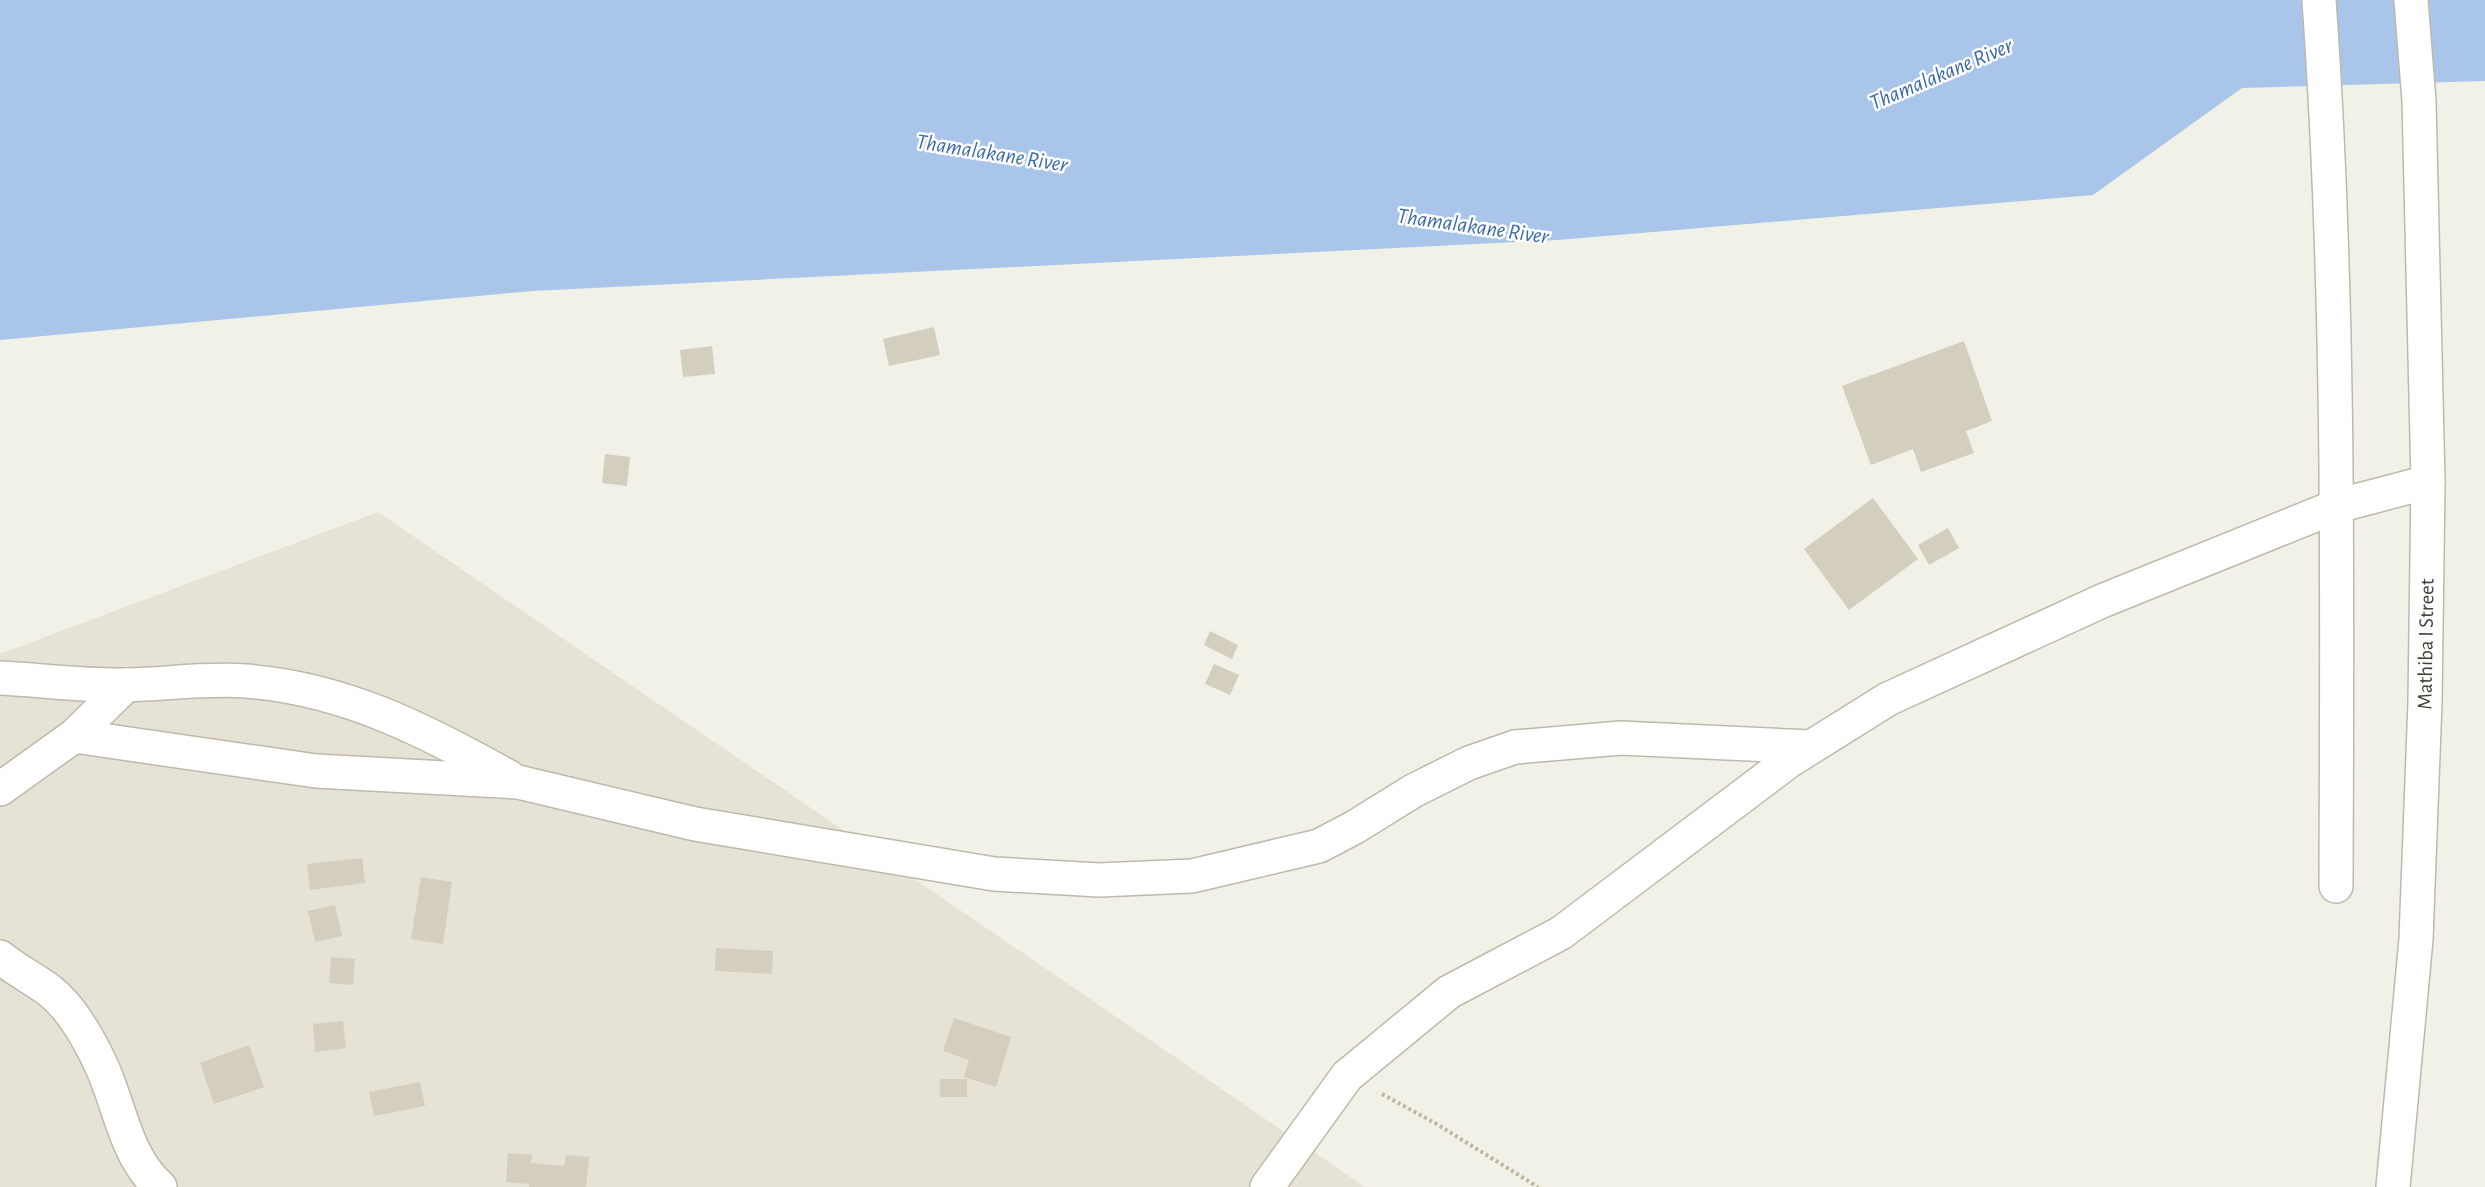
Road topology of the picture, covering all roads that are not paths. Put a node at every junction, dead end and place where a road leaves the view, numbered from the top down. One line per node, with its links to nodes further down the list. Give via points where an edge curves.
1 (2319, 0): 4 (street)
2 (2411, 0): 3 (street, Mathiba I Street, via 2419,101)
3 (2428, 482): 4 (street); 15 (street, Mathiba I Street, via 2426,702 2416,939)
4 (2337, 506): 8 (street, via 2102,601 1899,694); 11 (street)
5 (0, 678): 6 (street)
6 (126, 685): 7 (street); 9 (street, via 246,681 304,690 369,707 433,735)
7 (75, 736): 9 (street, via 316,771); 10 (street)
8 (1811, 747): 9 (street, via 1621,738 1515,747 1469,763 1413,791 1319,846 1192,876 1099,880 982,873 694,824); 14 (street, via 1561,933 1449,992 1347,1076)
9 (518, 782)
10 (0, 789)
11 (2337, 886)
12 (0, 957): 13 (street, via 52,993 74,1018 102,1068)
13 (147, 1183)
14 (1267, 1187)
15 (2393, 1187)

